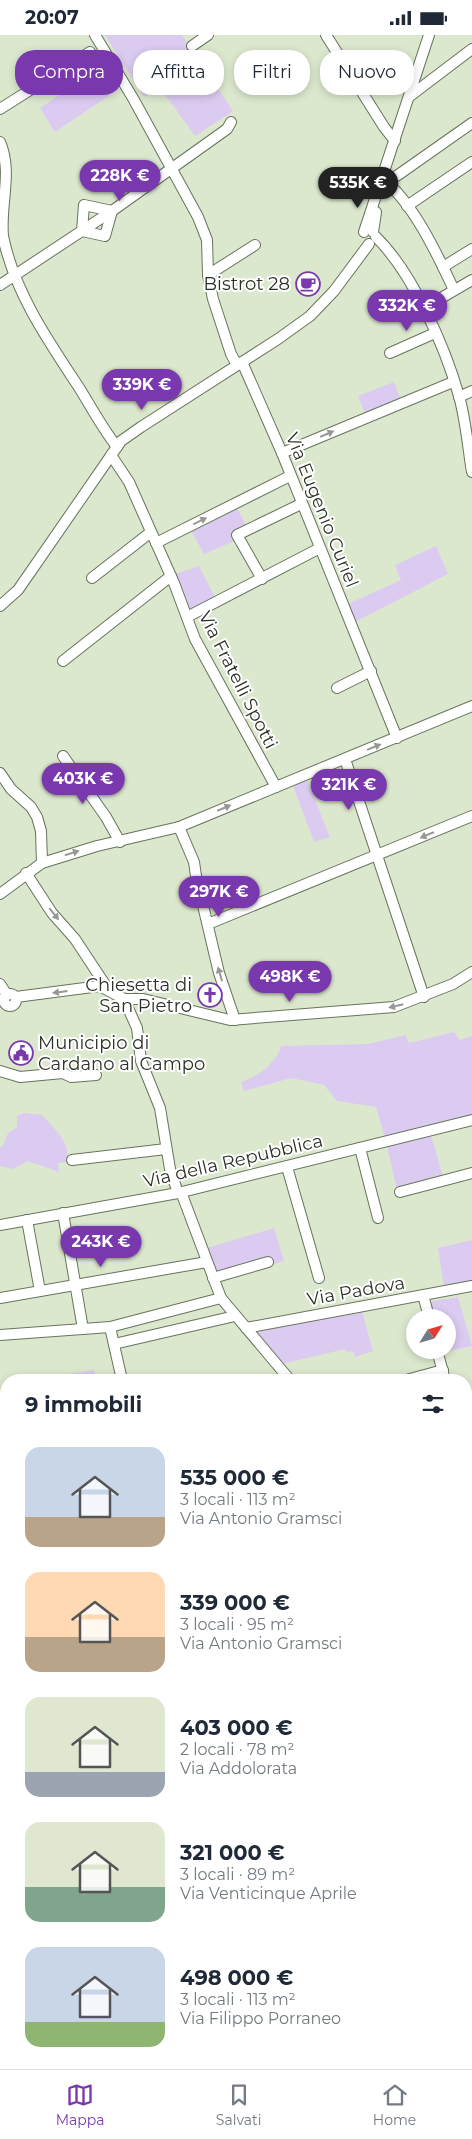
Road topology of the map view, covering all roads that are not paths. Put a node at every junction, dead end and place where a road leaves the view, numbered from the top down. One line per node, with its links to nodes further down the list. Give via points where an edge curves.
1 (95, 35): 15 (street, Via Eugenio Curiel)
2 (208, 35): 5 (street)
3 (326, 35): 12 (street)
4 (429, 35): 8 (street)
5 (192, 47)
6 (472, 49): 8 (street)
7 (22, 95): 9 (street)
8 (410, 96): 12 (street)
9 (0, 109)
10 (232, 122): 15 (street, via 227,129)
11 (472, 123): 16 (street, via 398,175)
12 (396, 141): 16 (street)
13 (0, 142): 18 (street, Via Fratelli Spotti, via 6,162)
14 (472, 162): 17 (street)
15 (172, 167): 19 (street); 25 (street, Via Eugenio Curiel, via 207,240)
16 (383, 179): 17 (street); 21 (street)
17 (407, 206): 24 (street)
18 (1, 209): 26 (street, Via Fratelli Spotti, via 3,234)
19 (112, 211): 20 (street); 20 (street, via 105,236); 20 (street, via 84,205)
20 (82, 231): 26 (street)
21 (369, 238): 30 (street, via 389,253); 33 (street, via 345,275 310,316)
22 (255, 245): 25 (street)
23 (472, 249): 24 (street)
24 (443, 267): 29 (street)
25 (208, 275): 33 (street, Via Eugenio Curiel, via 231,354)
26 (14, 276): 28 (street); 37 (street, Via Fratelli Spotti)
27 (472, 280): 29 (street)
28 (0, 285)
29 (454, 290): 30 (street)
30 (424, 308): 31 (street)
31 (435, 333): 32 (street); 34 (street)
32 (390, 353)
33 (240, 363): 37 (street, via 141,427); 38 (street, Via Eugenio Curiel)
34 (453, 381): 36 (street); 38 (street, one-way to 34)
35 (472, 391): 36 (street)
36 (459, 397): 39 (street)
37 (114, 451): 42 (street, Via Fratelli Spotti); 48 (street, via 22,583)
38 (282, 453): 40 (street, Via Eugenio Curiel)
39 (472, 472)
40 (290, 476): 41 (street, Via Eugenio Curiel); 43 (street, one-way to 40)
41 (302, 504): 44 (street, Via Eugenio Curiel); 47 (street, via 237,535)
42 (151, 532): 43 (street, Via Fratelli Spotti); 46 (street)
43 (156, 543): 45 (street, Via Fratelli Spotti)
44 (320, 548): 47 (street); 51 (street, Via Eugenio Curiel)
45 (171, 576): 49 (street, Via Fratelli Spotti); 50 (street)
46 (92, 578)
47 (262, 579): 49 (street)
48 (0, 606)
49 (187, 617): 58 (street, Via Fratelli Spotti, via 195,639)
50 (63, 661)
51 (370, 671): 52 (street); 54 (street, Via Eugenio Curiel)
52 (337, 688)
53 (472, 705): 54 (street)
54 (397, 738): 56 (street, one-way to 54)
55 (63, 756): 61 (street)
56 (345, 759): 58 (street); 62 (street)
57 (0, 773): 63 (street, via 37,817)
58 (276, 787): 60 (street, one-way to 58)
59 (472, 816): 62 (street, one-way to 62)
60 (179, 827): 61 (street); 66 (street, via 194,862)
61 (120, 842): 63 (street, one-way to 61)
62 (377, 856): 66 (street); 70 (street)
63 (42, 863): 64 (street)
64 (26, 873): 65 (street); 69 (street, one-way to 69, via 52,913 96,969)
65 (0, 894)
66 (208, 924): 73 (street, one-way to 66, via 219,973)
67 (472, 972): 70 (street)
68 (0, 984): 72 (street)
69 (105, 988): 71 (street); 72 (street, one-way to 72)
70 (424, 997): 73 (street, one-way to 73, via 372,1010)
71 (124, 999): 73 (street, via 142,999); 78 (street, via 137,1028 141,1061 160,1108)
72 (7, 1001)
73 (235, 1020)
74 (0, 1071): 75 (street, via 20,1077 63,1073 71,1077)
75 (96, 1075)
76 (472, 1120): 77 (street, Via della Repubblica)
77 (360, 1148): 80 (street, Via della Repubblica); 85 (street)
78 (166, 1149): 79 (street); 83 (street)
79 (72, 1160)
80 (286, 1167): 83 (street, Via della Repubblica); 91 (street)
81 (472, 1173): 82 (street)
82 (400, 1192)
83 (179, 1193): 84 (street, Via della Repubblica); 88 (street)
84 (64, 1213): 86 (street, Via della Repubblica); 92 (street)
85 (378, 1218)
86 (27, 1220): 87 (street, Via della Repubblica); 94 (street)
87 (0, 1225)
88 (207, 1262): 90 (street); 92 (street)
89 (268, 1262): 90 (street)
90 (213, 1278): 97 (street)
91 (319, 1278)
92 (76, 1285): 94 (street); 102 (street)
93 (472, 1286): 95 (street, Via Padova)
94 (40, 1291): 96 (street)
95 (423, 1295): 98 (street); 101 (street, Via Padova)
96 (0, 1298)
97 (221, 1298): 99 (street); 100 (street)
98 (427, 1309)
99 (235, 1315): 101 (street); 104 (street)
100 (110, 1327): 102 (street); 104 (street)
101 (246, 1328): 107 (street)
102 (83, 1329): 103 (street)
103 (0, 1335)
104 (114, 1343): 106 (street)
105 (440, 1359): 108 (street)
106 (121, 1374)
107 (285, 1374)
108 (444, 1374)

